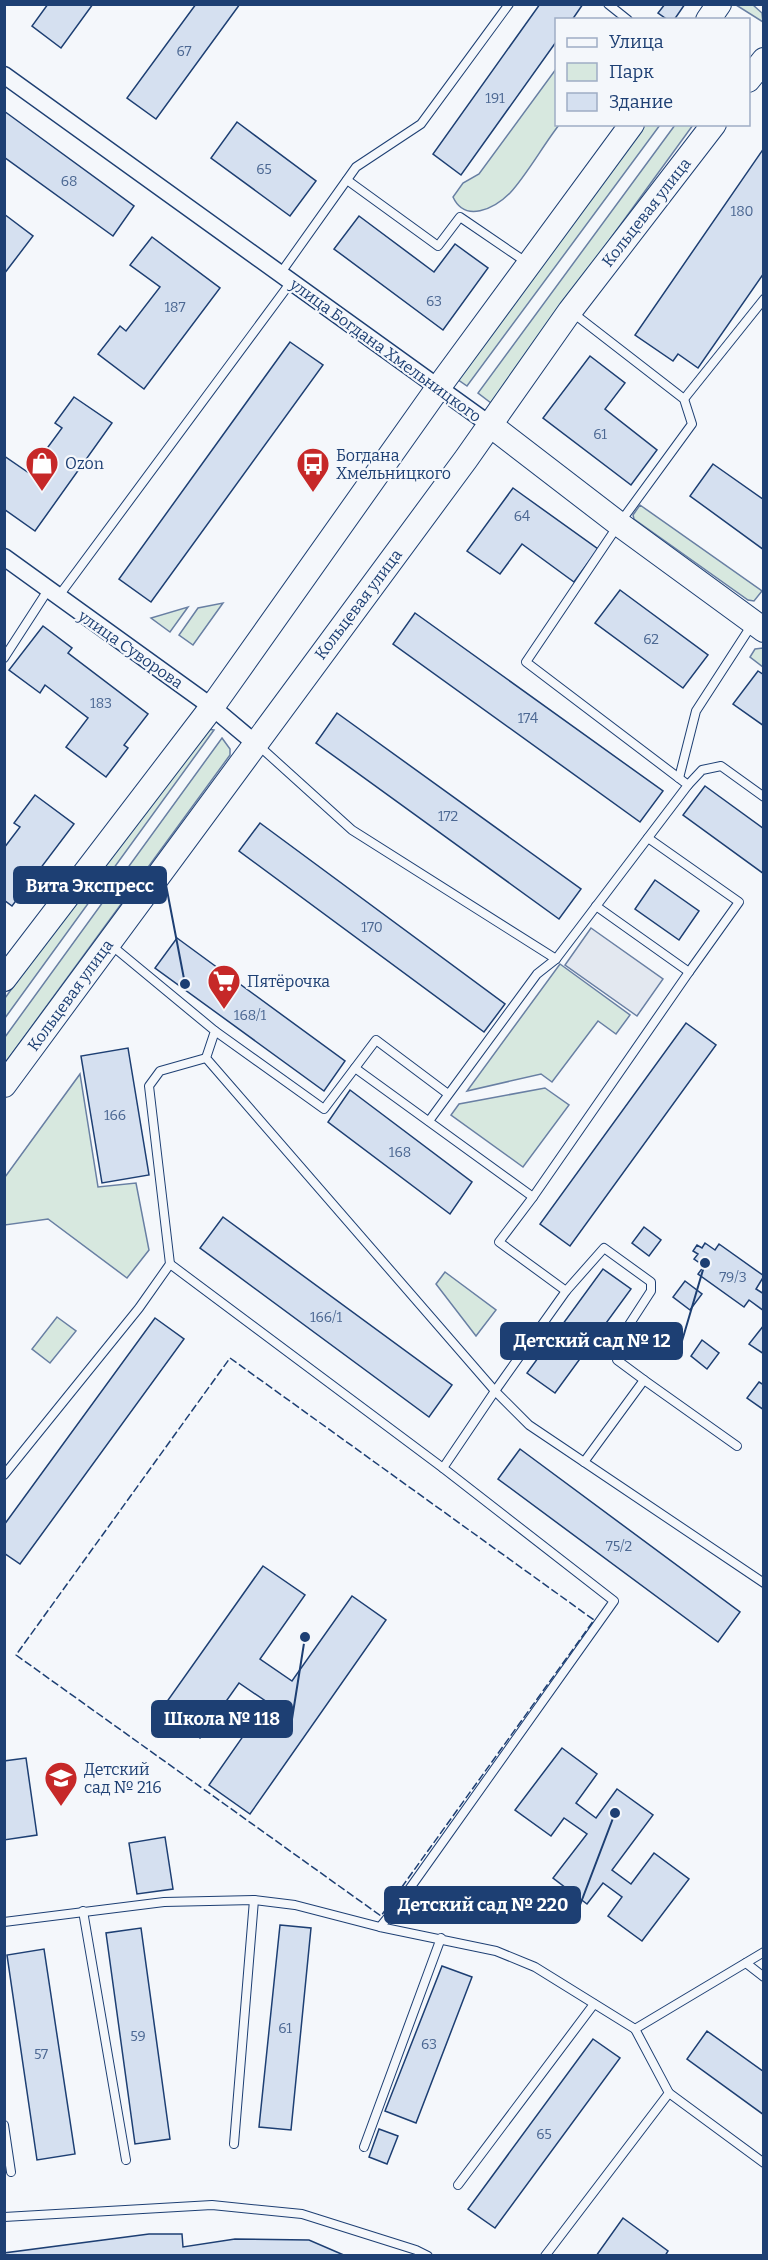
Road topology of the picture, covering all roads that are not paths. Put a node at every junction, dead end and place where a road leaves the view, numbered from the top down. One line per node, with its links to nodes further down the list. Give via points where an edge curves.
1 (509, 4): 11 (lane, via 421,124 356,167)
2 (608, 4): 4 (lane)
3 (719, 4): 5 (main road)
4 (626, 18)
5 (709, 18)
6 (764, 60): 8 (main road)
7 (4, 75): 13 (street, улица Богдана Хмельницкого)
8 (750, 78)
9 (631, 126): 12 (main road)
10 (712, 126): 15 (main road, Кольцевая улица)
11 (347, 180): 12 (lane, via 438,246 459,217); 13 (lane)
12 (529, 264): 16 (main road)
13 (285, 278): 16 (street, улица Богдана Хмельницкого); 21 (lane)
14 (764, 299): 17 (lane)
15 (570, 311): 17 (lane); 18 (main road, Кольцевая улица)
16 (438, 388): 18 (street, улица Богдана Хмельницкого); 24 (main road)
17 (684, 399): 19 (lane, via 692,424)
18 (489, 424): 19 (main road, улица Богдана Хмельницкого); 25 (main road, Кольцевая улица)
19 (619, 524): 22 (main road, улица Богдана Хмельницкого); 26 (lane, via 526,662)
20 (4, 557): 21 (street, улица Суворова)
21 (53, 594): 23 (lane); 24 (street, улица Суворова)
22 (759, 627): 26 (lane, via 696,711)
23 (4, 658)
24 (212, 707): 25 (street, улица Суворова); 34 (main road)
25 (255, 743): 31 (main road, Кольцевая улица); 32 (lane, via 352,830)
26 (679, 778): 27 (lane)
27 (688, 785): 28 (lane, via 702,770 721,766); 29 (lane)
28 (764, 797)
29 (648, 838): 30 (lane); 33 (lane, via 739,902)
30 (596, 906): 32 (lane); 33 (lane)
31 (108, 943): 35 (lane); 38 (main road, Кольцевая улица)
32 (556, 959): 39 (lane, via 537,974)
33 (689, 972): 41 (lane)
34 (4, 979)
35 (215, 1030): 36 (lane); 37 (lane, via 324,1109)
36 (206, 1058): 42 (lane, via 160,1071 149,1086); 45 (lane)
37 (355, 1068): 39 (lane, via 376,1040); 40 (lane)
38 (4, 1085)
39 (448, 1094): 40 (lane)
40 (429, 1121): 41 (lane)
41 (533, 1197): 43 (lane, via 499,1242)
42 (170, 1264): 48 (lane); 49 (lane)
43 (566, 1291): 44 (lane, via 604,1248 651,1282 651,1291 618,1347 617,1360); 45 (lane)
44 (644, 1380): 46 (lane); 47 (lane)
45 (495, 1390): 47 (lane, via 529,1425); 48 (lane)
46 (737, 1446)
47 (584, 1462): 50 (lane)
48 (443, 1468): 54 (lane, via 615,1601)
49 (4, 1475)
50 (764, 1582)
51 (254, 1900): 52 (lane, via 164,1902); 54 (lane, via 295,1905); 63 (lane)
52 (82, 1911): 53 (lane); 65 (lane)
53 (4, 1922)
54 (380, 1927): 55 (lane)
55 (441, 1938): 59 (lane, via 496,1951 535,1967); 64 (lane)
56 (764, 1952): 57 (lane)
57 (746, 1963): 58 (lane); 60 (lane)
58 (764, 1977)
59 (594, 2004): 60 (lane); 68 (lane)
60 (635, 2029): 61 (lane)
61 (669, 2093): 66 (lane); 71 (lane)
62 (4, 2125): 67 (lane)
63 (234, 2144)
64 (364, 2147)
65 (126, 2160)
66 (764, 2163)
67 (11, 2172)
68 (458, 2185)
69 (4, 2217): 70 (lane, via 212,2205 303,2214)
70 (428, 2256)
71 (545, 2256)

